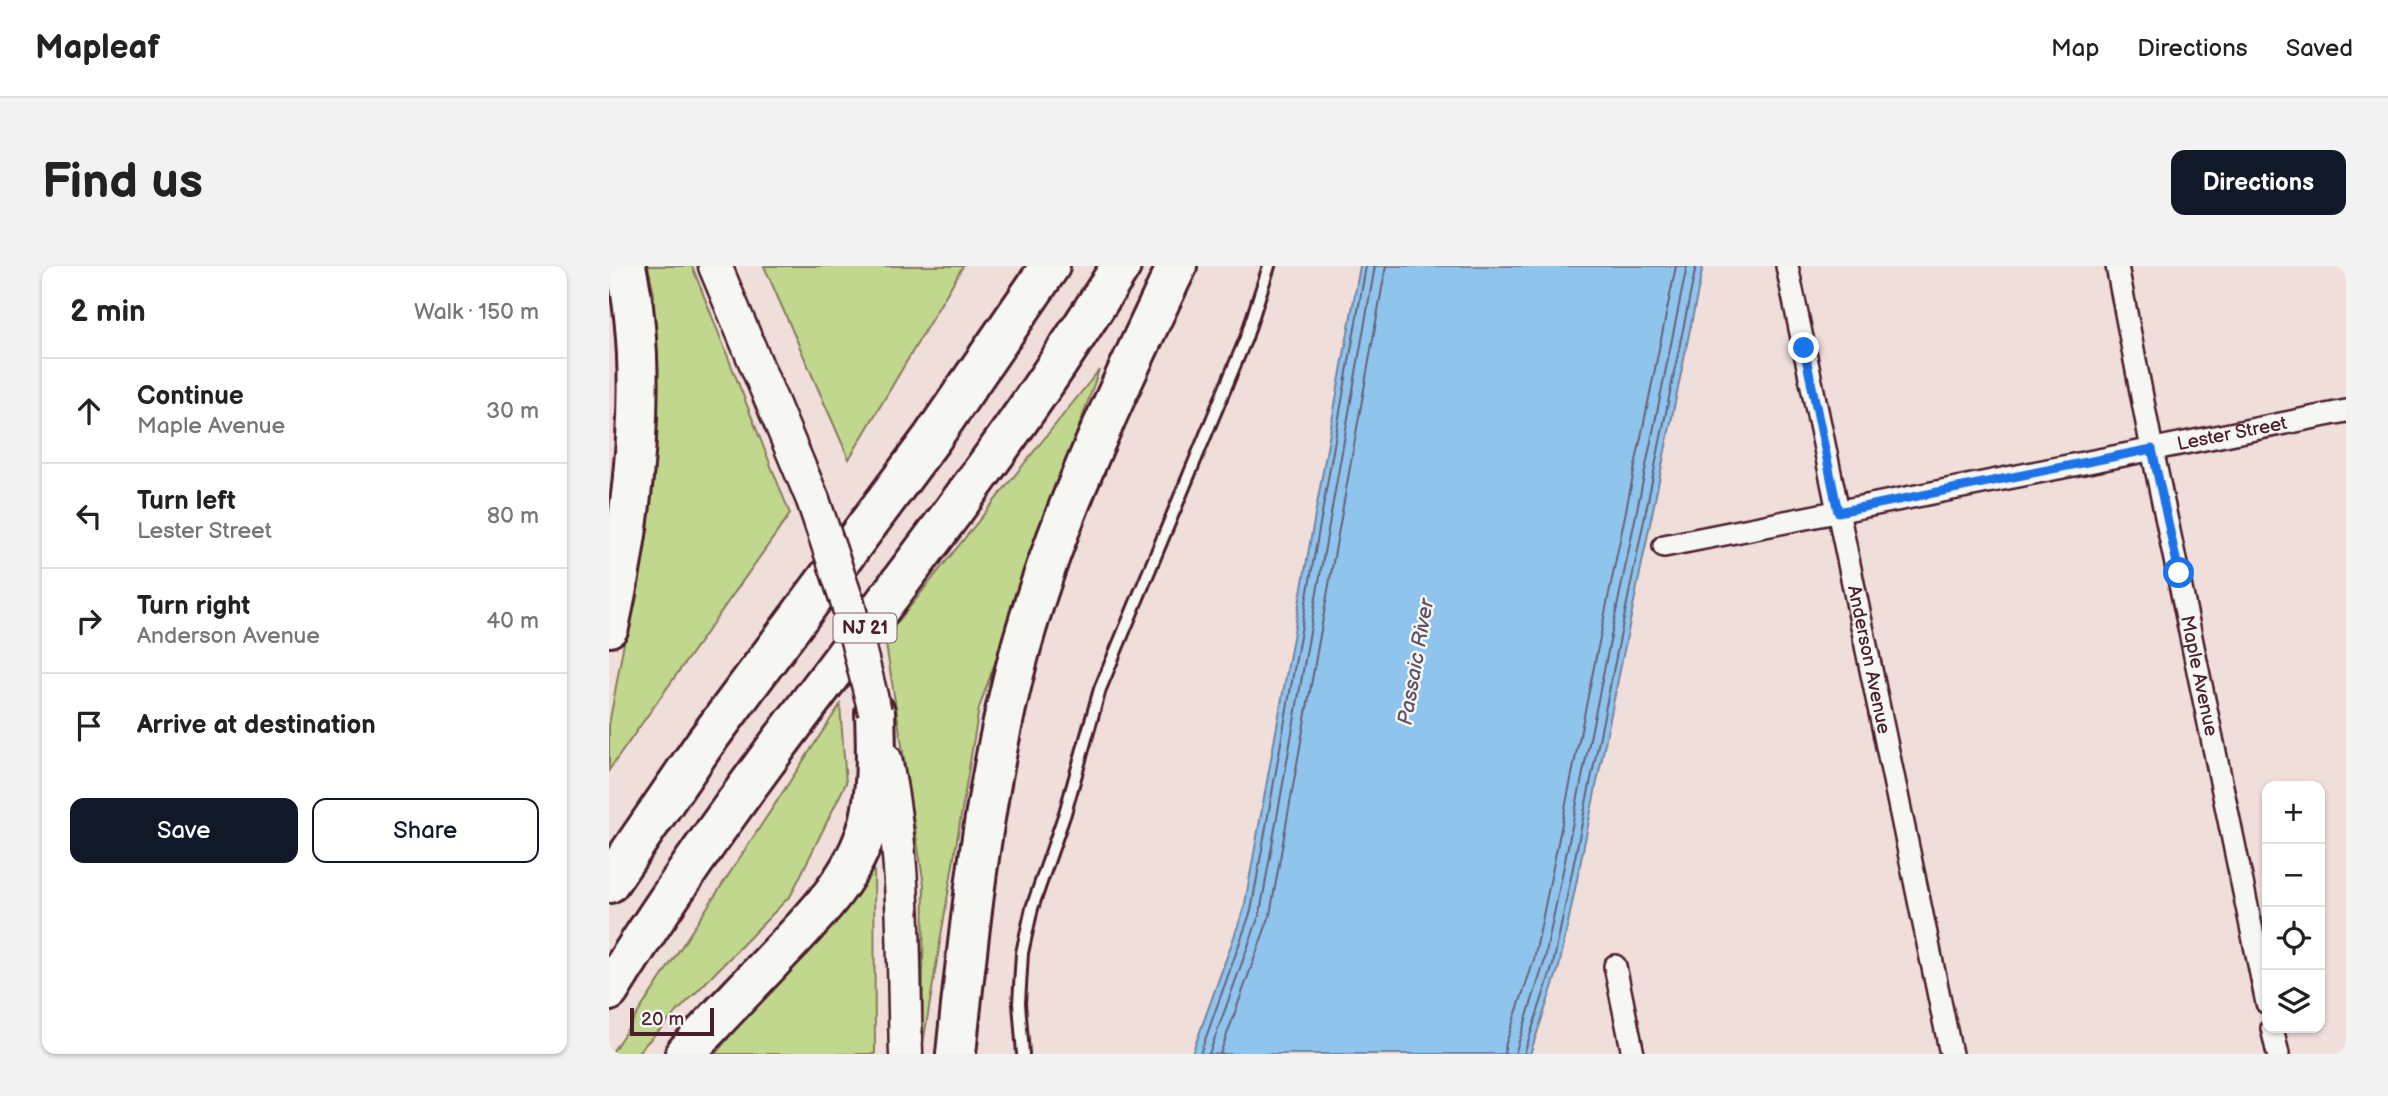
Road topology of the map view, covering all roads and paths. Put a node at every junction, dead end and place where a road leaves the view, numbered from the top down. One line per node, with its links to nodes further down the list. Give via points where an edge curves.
1 (626, 266): 15 (highway, via 635,323 636,426)
2 (715, 266): 16 (main road, bridge, via 813,500 848,604)
3 (1050, 266): 17 (highway, NJ 21, via 932,438 705,743)
4 (1121, 266): 20 (highway, NJ 21, via 990,461 753,778)
5 (1177, 266): 24 (highway, via 1090,452 1021,646 991,779)
6 (1269, 266): 25 (lane, via 1246,338 1100,689 1022,953)
7 (1787, 266): 12 (street, Anderson Avenue)
8 (2117, 266): 11 (street, Maple Avenue)
9 (609, 401): 14 (highway, via 616,444)
10 (2346, 411): 11 (street, Lester Street)
11 (2152, 449): 12 (street, Lester Street); 19 (street, Maple Avenue)
12 (1838, 512): 13 (street, Lester Street); 27 (street, Anderson Avenue)
13 (1664, 546)
14 (609, 588)
15 (609, 627)
16 (875, 712): 22 (highway, via 874,794 858,853 843,881); 23 (main road, via 900,857)
17 (609, 883)
18 (1615, 966): 26 (street)
19 (2262, 979)
20 (609, 991)
21 (2273, 1033): 28 (street)
22 (685, 1054)
23 (906, 1054)
24 (956, 1054)
25 (1023, 1054)
26 (1633, 1054)
27 (1951, 1054)
28 (2278, 1054)

